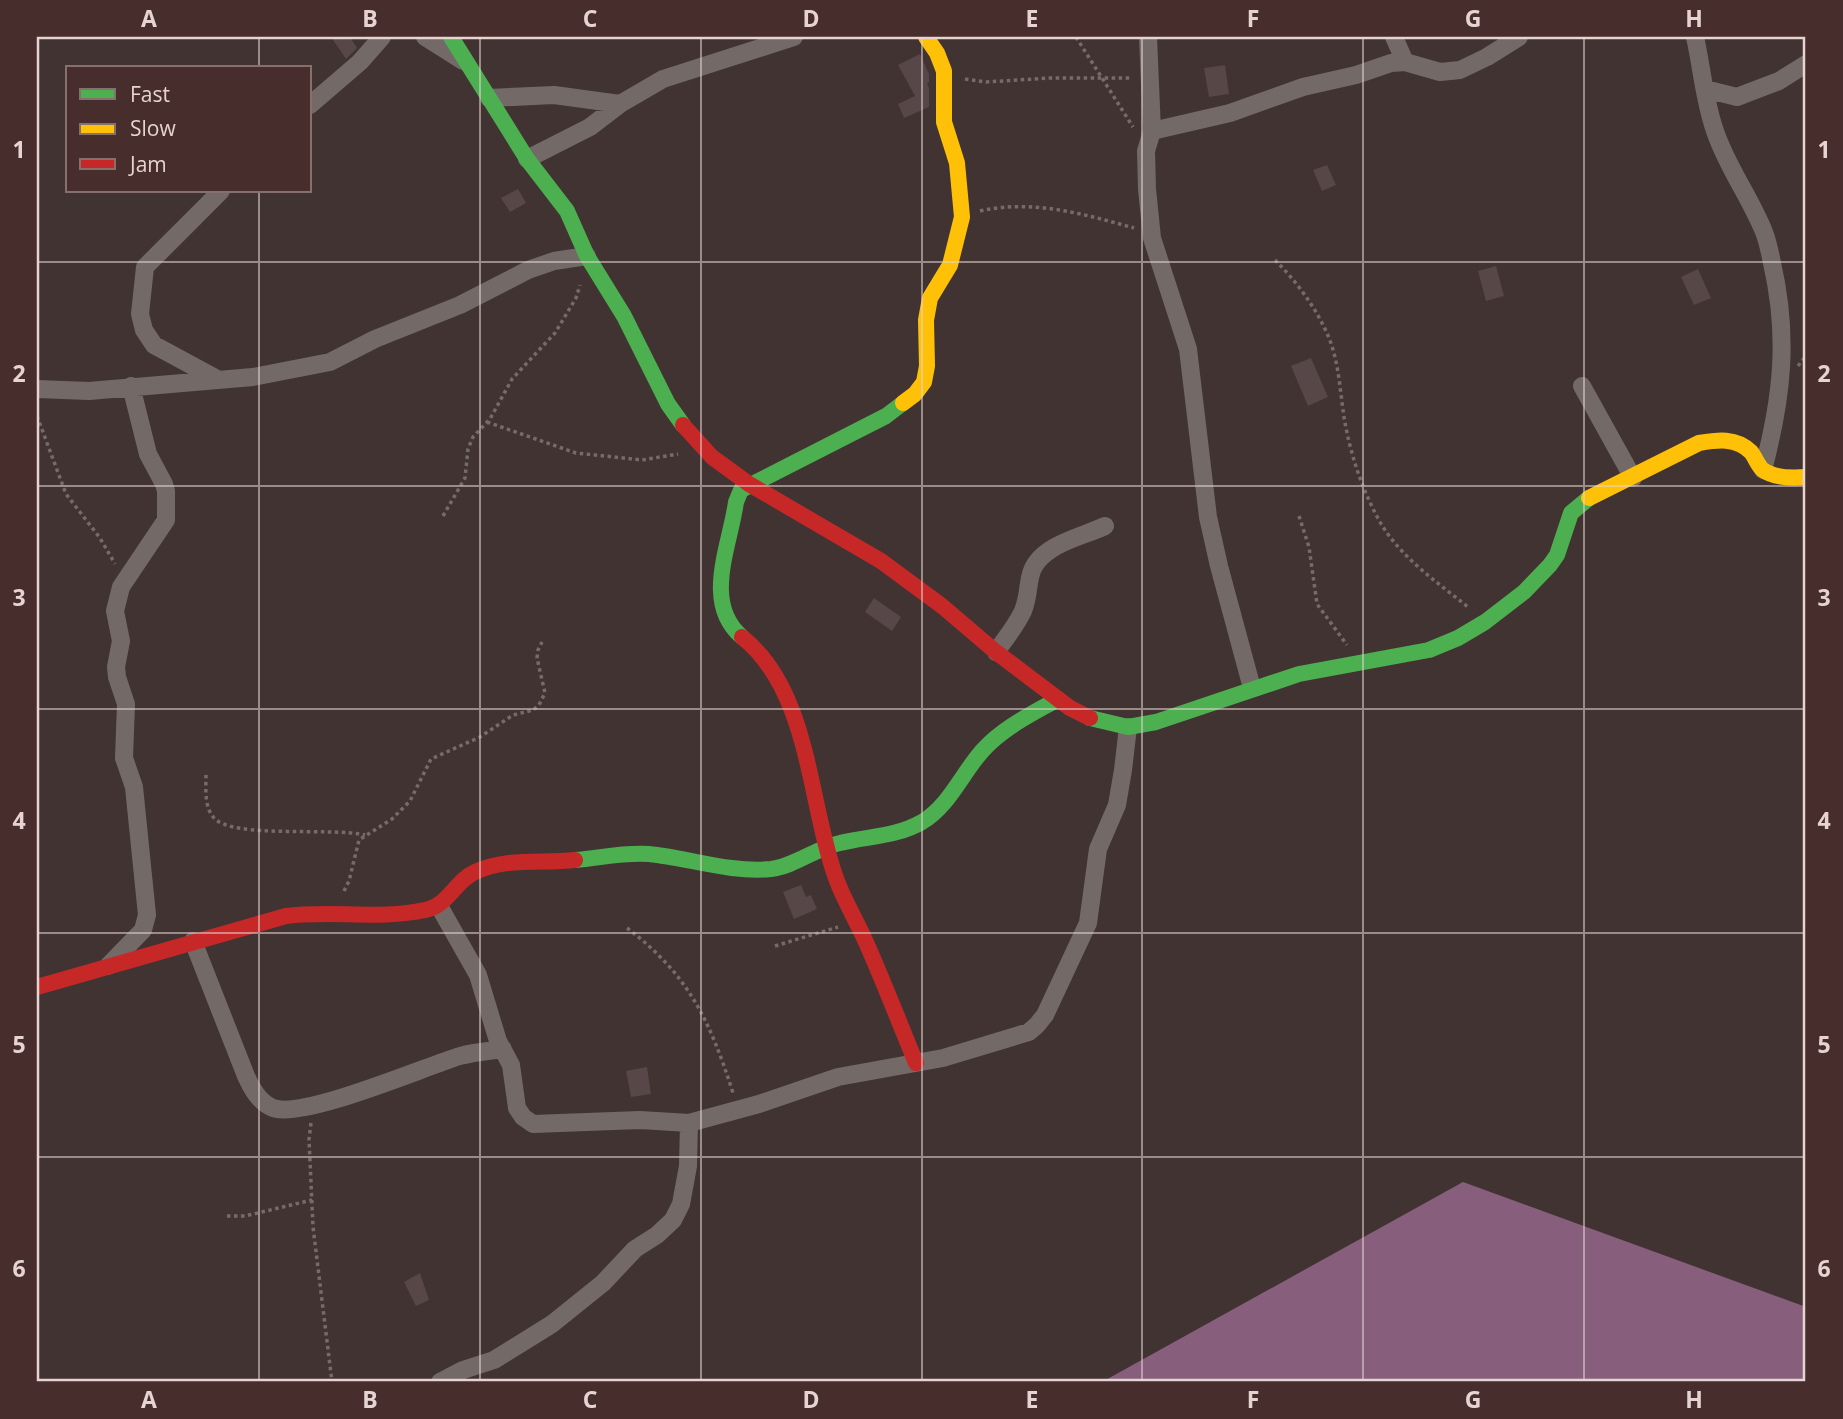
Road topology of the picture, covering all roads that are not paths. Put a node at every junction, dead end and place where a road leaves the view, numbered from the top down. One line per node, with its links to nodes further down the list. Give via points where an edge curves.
1 (382, 37): 15 (street)
2 (425, 37): 11 (street)
3 (451, 37): 11 (street)
4 (794, 37): 16 (street, via 663,79)
5 (926, 37): 28 (street, via 944,71 944,122 957,163 962,217 950,265 930,298 924,382 886,416)
6 (1148, 37): 17 (street)
7 (1394, 37): 10 (street)
8 (1517, 37): 10 (street, via 1460,70 1440,72)
9 (1695, 37): 13 (street)
10 (1405, 62): 17 (street)
11 (468, 64): 14 (street)
12 (1806, 64): 13 (street, via 1779,81 1737,97)
13 (1705, 89): 25 (street, via 1716,135 1765,233 1777,284 1782,369 1777,416)
14 (489, 98): 16 (street, via 554,95); 18 (street)
15 (312, 103)
16 (620, 104): 18 (street, via 590,128)
17 (1152, 131): 31 (street, via 1146,151 1152,232 1188,349 1208,517)
18 (527, 159): 20 (street, via 567,211)
19 (220, 192): 21 (street, via 145,267 140,314 154,345)
20 (581, 257): 21 (street, via 528,270 330,362); 28 (street, via 624,316 668,404 689,433)
21 (217, 379): 22 (street)
22 (131, 386): 24 (street, via 89,391); 37 (street, via 148,454 164,484 166,514 161,530 121,587 115,611 121,641 117,677 126,704 124,758 134,787 147,915 143,930)
23 (1582, 386): 27 (street)
24 (37, 388)
25 (1763, 470): 26 (street, via 1788,478); 27 (street, via 1755,455 1736,440 1720,439 1683,450)
26 (1806, 477)
27 (1633, 478): 31 (street, via 1582,502 1571,513 1550,565 1524,592 1458,638 1429,650 1299,674)
28 (749, 484): 30 (street, via 881,561); 34 (street, via 734,505 722,606 732,629 756,647 780,683 808,761)
29 (1105, 526): 30 (street, via 1052,549 1032,568 1021,615)
30 (996, 652): 32 (street)
31 (1252, 688): 33 (street, via 1156,722)
32 (1058, 699): 33 (street, via 1084,716); 34 (street, via 999,735 977,756 947,802 928,819 884,837)
33 (1128, 727): 40 (street, via 1116,805 1098,849 1088,923 1045,1015 1029,1032 1016,1037)
34 (827, 846): 35 (street, via 769,869 647,853 501,863 466,876); 40 (street, via 836,879)
35 (439, 906): 36 (street, via 411,912 286,916); 39 (street, via 472,961)
36 (193, 941): 37 (street); 39 (street, via 233,1045 257,1096 267,1105 293,1109 365,1091 464,1055)
37 (106, 969): 38 (street)
38 (37, 987)
39 (503, 1049): 41 (street, via 511,1065 517,1108 529,1123)
40 (916, 1063): 41 (street, via 838,1077)
41 (689, 1123): 42 (street, via 688,1166 673,1220 552,1324 494,1360)
42 (440, 1382)

